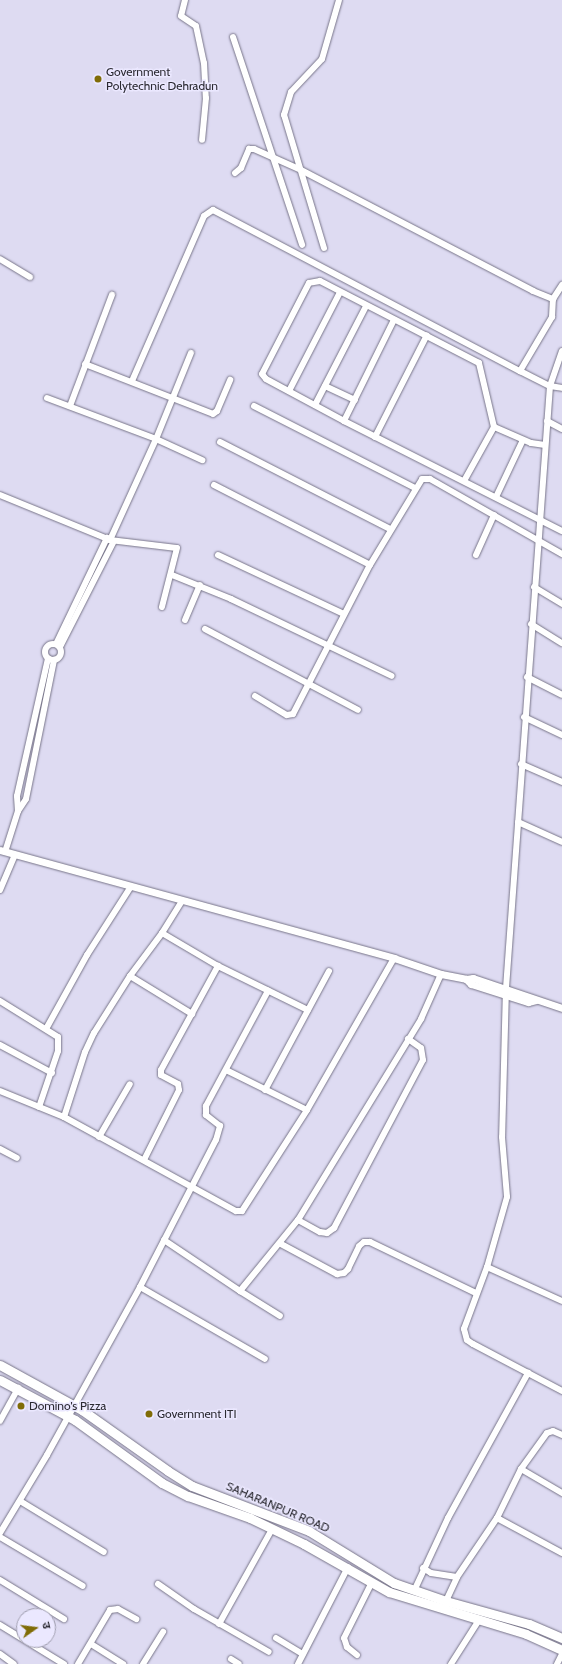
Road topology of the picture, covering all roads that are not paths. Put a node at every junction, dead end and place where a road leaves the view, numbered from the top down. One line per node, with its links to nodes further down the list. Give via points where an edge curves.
1 (185, 0): 4 (street, via 181,16 196,26 204,63 206,98)
2 (339, 0): 6 (street, via 322,59 291,92 285,109 285,120)
3 (233, 37): 5 (street)
4 (202, 140)
5 (272, 155): 6 (street); 7 (street, via 249,149 241,168); 8 (street)
6 (301, 170): 9 (street); 15 (street, via 443,245)
7 (234, 173)
8 (302, 245)
9 (324, 248)
10 (0, 259): 11 (street)
11 (30, 277)
12 (562, 285): 15 (street)
13 (340, 292): 16 (street); 28 (street); 28 (street, via 320,280 311,282 263,370 263,377)
14 (112, 294): 21 (street)
15 (553, 299): 22 (street, via 552,317)
16 (366, 306): 17 (street); 25 (street)
17 (394, 320): 18 (street); 31 (street)
18 (427, 335): 37 (street, via 481,365); 39 (street)
19 (562, 351): 26 (street)
20 (191, 353): 29 (street)
21 (85, 364): 24 (street); 33 (street)
22 (520, 371): 24 (street, via 213,210 204,216); 26 (street)
23 (230, 380): 29 (street, via 218,411 213,414)
24 (132, 381): 29 (street)
25 (325, 386): 31 (street); 32 (street)
26 (550, 386): 27 (street); 36 (street)
27 (562, 388)
28 (289, 391): 32 (street)
29 (173, 397): 40 (street)
30 (47, 398): 33 (street)
31 (355, 400): 35 (street)
32 (315, 405): 35 (street)
33 (70, 406): 40 (street)
34 (254, 406): 47 (street)
35 (344, 421): 39 (street)
36 (547, 421): 38 (street); 43 (street)
37 (494, 427): 41 (street); 45 (street)
38 (562, 429)
39 (375, 437): 45 (street)
40 (156, 439): 44 (street); 54 (street)
41 (523, 440): 43 (street); 49 (street)
42 (220, 442): 52 (street)
43 (546, 445): 51 (street)
44 (202, 460)
45 (464, 481): 49 (street)
46 (214, 485): 59 (street)
47 (415, 488): 50 (street, via 422,479 430,479); 52 (street)
48 (0, 495): 54 (street)
49 (496, 497): 51 (street)
50 (494, 515): 55 (street); 58 (street)
51 (540, 518): 53 (street); 55 (street)
52 (390, 530): 59 (street)
53 (562, 531)
54 (110, 540): 60 (street, via 177,548); 70 (street)
55 (540, 540): 56 (street); 62 (street)
56 (562, 554)
57 (218, 555): 65 (street)
58 (476, 555)
59 (370, 565): 65 (street)
60 (172, 575): 61 (street); 64 (street)
61 (200, 585): 66 (street); 71 (street)
62 (534, 587): 63 (street); 67 (street)
63 (562, 604)
64 (162, 607)
65 (344, 614): 71 (street)
66 (185, 620)
67 (531, 624): 69 (street); 74 (street)
68 (205, 629): 75 (street)
69 (562, 644)
70 (58, 646): 72 (street, via 61,655); 72 (street, via 46,648)
71 (327, 646): 73 (street); 75 (street)
72 (51, 659): 83 (street, via 17,796); 83 (street, via 26,800)
73 (392, 676)
74 (527, 677): 76 (street); 79 (street)
75 (310, 682): 77 (street, via 290,715); 78 (street)
76 (562, 695)
77 (255, 696)
78 (358, 710)
79 (524, 717): 80 (street); 81 (street)
80 (562, 735)
81 (521, 764): 82 (street); 84 (street)
82 (562, 782)
83 (18, 811): 86 (street)
84 (518, 822): 85 (street); 98 (street)
85 (562, 842)
86 (2, 851): 87 (street)
87 (15, 855): 88 (street); 89 (street)
88 (130, 888): 90 (street); 103 (street)
89 (0, 890)
90 (182, 901): 91 (street); 92 (street)
91 (162, 933): 93 (street); 96 (street)
92 (394, 958): 95 (street); 112 (street)
93 (218, 966): 97 (street); 102 (street)
94 (329, 971): 101 (street)
95 (441, 974): 98 (street); 104 (street, via 425,1012)
96 (130, 976): 102 (street); 113 (street, via 85,1052)
97 (268, 991): 101 (street); 106 (street)
98 (506, 992): 100 (street, via 528,1002 536,1000); 122 (street, via 502,1137 506,1197)
99 (0, 1001): 103 (street)
100 (562, 1008)
101 (308, 1010): 109 (street)
102 (192, 1014): 117 (street, via 160,1072 163,1077 178,1084 179,1090)
103 (46, 1029): 107 (street, via 59,1040)
104 (408, 1039): 119 (street); 119 (street, via 421,1048 423,1060 334,1228 329,1232 320,1232)
105 (0, 1045): 107 (street)
106 (226, 1070): 109 (street); 118 (street, via 205,1111 209,1118 219,1123 220,1130)
107 (52, 1073): 111 (street)
108 (130, 1084): 114 (street)
109 (265, 1090): 112 (street)
110 (0, 1091): 111 (street)
111 (40, 1107): 113 (street)
112 (307, 1110): 118 (street, via 242,1211 236,1211)
113 (64, 1117): 114 (street)
114 (99, 1137): 117 (street)
115 (0, 1149): 116 (street)
116 (17, 1158)
117 (144, 1160): 118 (street)
118 (192, 1187): 120 (street)
119 (298, 1220): 121 (street)
120 (164, 1240): 123 (street); 124 (street)
121 (281, 1244): 124 (street); 125 (street, via 337,1274 348,1269 359,1246 364,1242 370,1242)
122 (487, 1267): 125 (street); 126 (street)
123 (140, 1287): 128 (street); 134 (street)
124 (240, 1291): 127 (street)
125 (476, 1293): 130 (street, via 465,1324 467,1340)
126 (562, 1301)
127 (280, 1316)
128 (265, 1358)
129 (0, 1365): 134 (main road, SAHARANPUR ROAD)
130 (528, 1374): 133 (street); 148 (street)
131 (0, 1380): 132 (main road, SAHARANPUR ROAD)
132 (18, 1388): 135 (main road, SAHARANPUR ROAD); 136 (street)
133 (562, 1391)
134 (74, 1406): 135 (street); 154 (main road, SAHARANPUR ROAD, via 192,1486 309,1531 394,1583)
135 (68, 1416): 140 (street); 142 (main road, SAHARANPUR ROAD, via 162,1483)
136 (0, 1421)
137 (562, 1435): 138 (street, via 547,1433)
138 (521, 1469): 139 (street); 141 (street)
139 (562, 1492)
140 (20, 1501): 143 (street); 145 (street)
141 (497, 1518): 146 (street); 149 (street)
142 (272, 1529): 147 (main road, SAHARANPUR ROAD); 159 (street)
143 (0, 1533)
144 (0, 1537): 153 (street)
145 (104, 1552)
146 (562, 1553)
147 (348, 1567): 151 (main road, SAHARANPUR ROAD); 169 (street)
148 (423, 1568): 149 (street, via 432,1573); 154 (street)
149 (457, 1577): 155 (street)
150 (0, 1580): 156 (street)
151 (372, 1582): 158 (main road, SAHARANPUR ROAD, via 411,1600); 171 (street, via 344,1638 347,1647)
152 (158, 1584): 159 (street)
153 (83, 1586)
154 (414, 1591): 155 (main road, SAHARANPUR ROAD)
155 (446, 1601): 161 (main road, SAHARANPUR ROAD)
156 (64, 1619)
157 (136, 1619): 165 (street, via 118,1609 110,1610)
158 (479, 1620): 161 (main road, SAHARANPUR ROAD); 180 (street)
159 (219, 1624): 167 (street)
160 (0, 1625): 174 (street)
161 (528, 1629): 164 (main road, SAHARANPUR ROAD); 166 (main road, SAHARANPUR ROAD)
162 (163, 1632): 177 (street)
163 (276, 1638): 169 (street)
164 (562, 1638)
165 (91, 1644): 175 (street); 176 (street)
166 (562, 1650)
167 (269, 1652)
168 (0, 1654): 173 (street)
169 (303, 1654): 179 (street)
170 (562, 1654): 181 (street)
171 (357, 1655)
172 (231, 1659): 178 (street)
173 (14, 1664)
174 (64, 1664)
175 (78, 1664)
176 (123, 1664)
177 (143, 1664)
178 (239, 1664)
179 (298, 1664)
180 (451, 1664)
181 (557, 1664)

